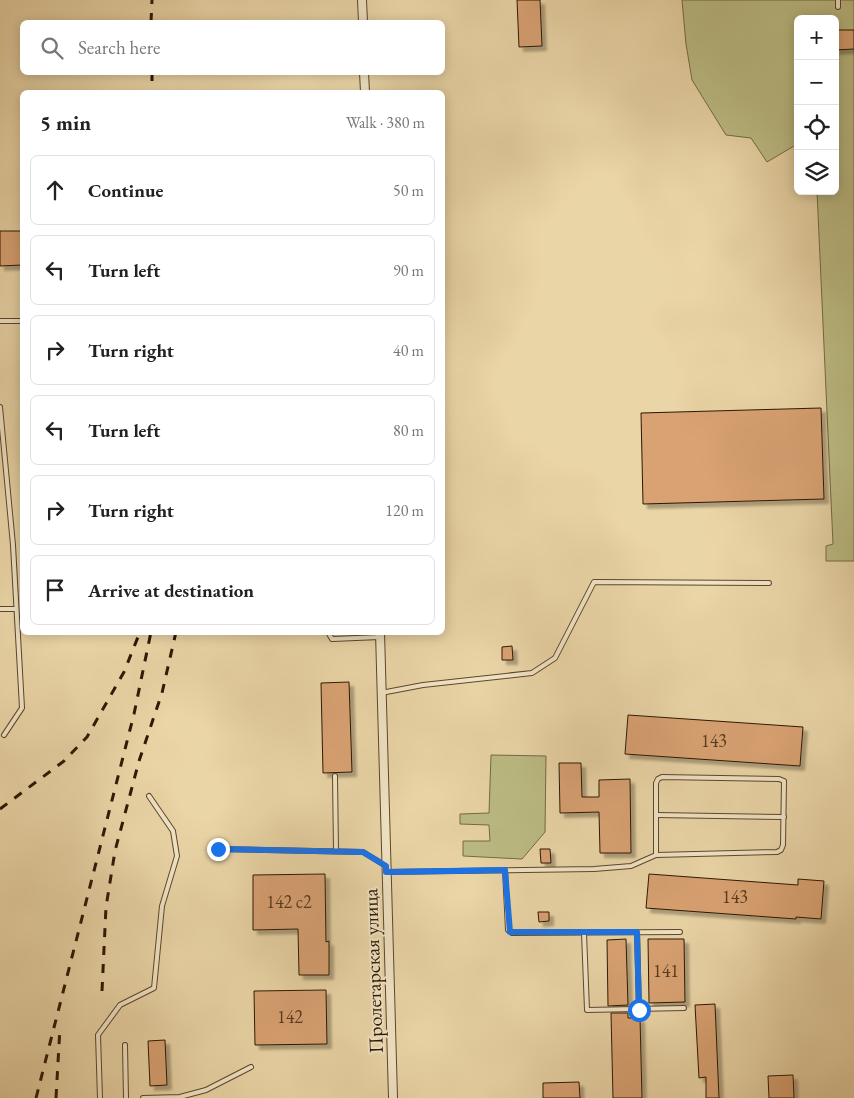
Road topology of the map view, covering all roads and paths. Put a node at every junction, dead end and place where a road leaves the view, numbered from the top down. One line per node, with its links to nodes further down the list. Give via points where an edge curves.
1 (362, 0): 4 (street)
2 (838, 0): 3 (lane)
3 (838, 7)
4 (363, 20)
5 (364, 75): 6 (street)
6 (365, 90)
7 (0, 321): 8 (lane)
8 (20, 321)
9 (0, 407): 12 (lane)
10 (769, 583): 15 (lane, via 594,582 554,658 532,673)
11 (0, 609): 12 (lane)
12 (16, 609): 16 (lane, via 22,708)
13 (330, 635): 14 (lane, via 332,639)
14 (380, 635): 15 (street, Пролетарская улица)
15 (382, 692): 24 (street, Пролетарская улица)
16 (4, 735)
17 (335, 776): 22 (lane)
18 (149, 796): 33 (lane, via 173,831 177,856 162,906 154,988 120,1005 98,1035)
19 (656, 815): 20 (lane); 20 (lane, via 658,778 750,778 784,781); 23 (lane)
20 (784, 817): 23 (lane, via 783,845 777,852)
21 (218, 849): 22 (lane)
22 (336, 851): 24 (lane, via 363,852)
23 (656, 855): 25 (lane, via 631,866 613,868)
24 (386, 869): 25 (lane); 36 (street, Пролетарская улица)
25 (505, 870): 26 (lane, via 510,932)
26 (584, 932): 27 (lane); 30 (lane, via 587,1010)
27 (637, 932): 28 (lane); 30 (lane)
28 (680, 932)
29 (684, 1008): 30 (lane)
30 (639, 1010)
31 (125, 1045): 34 (lane)
32 (251, 1067): 35 (lane, via 206,1090 180,1097)
33 (100, 1098)
34 (126, 1098)
35 (143, 1098)
36 (393, 1098)

